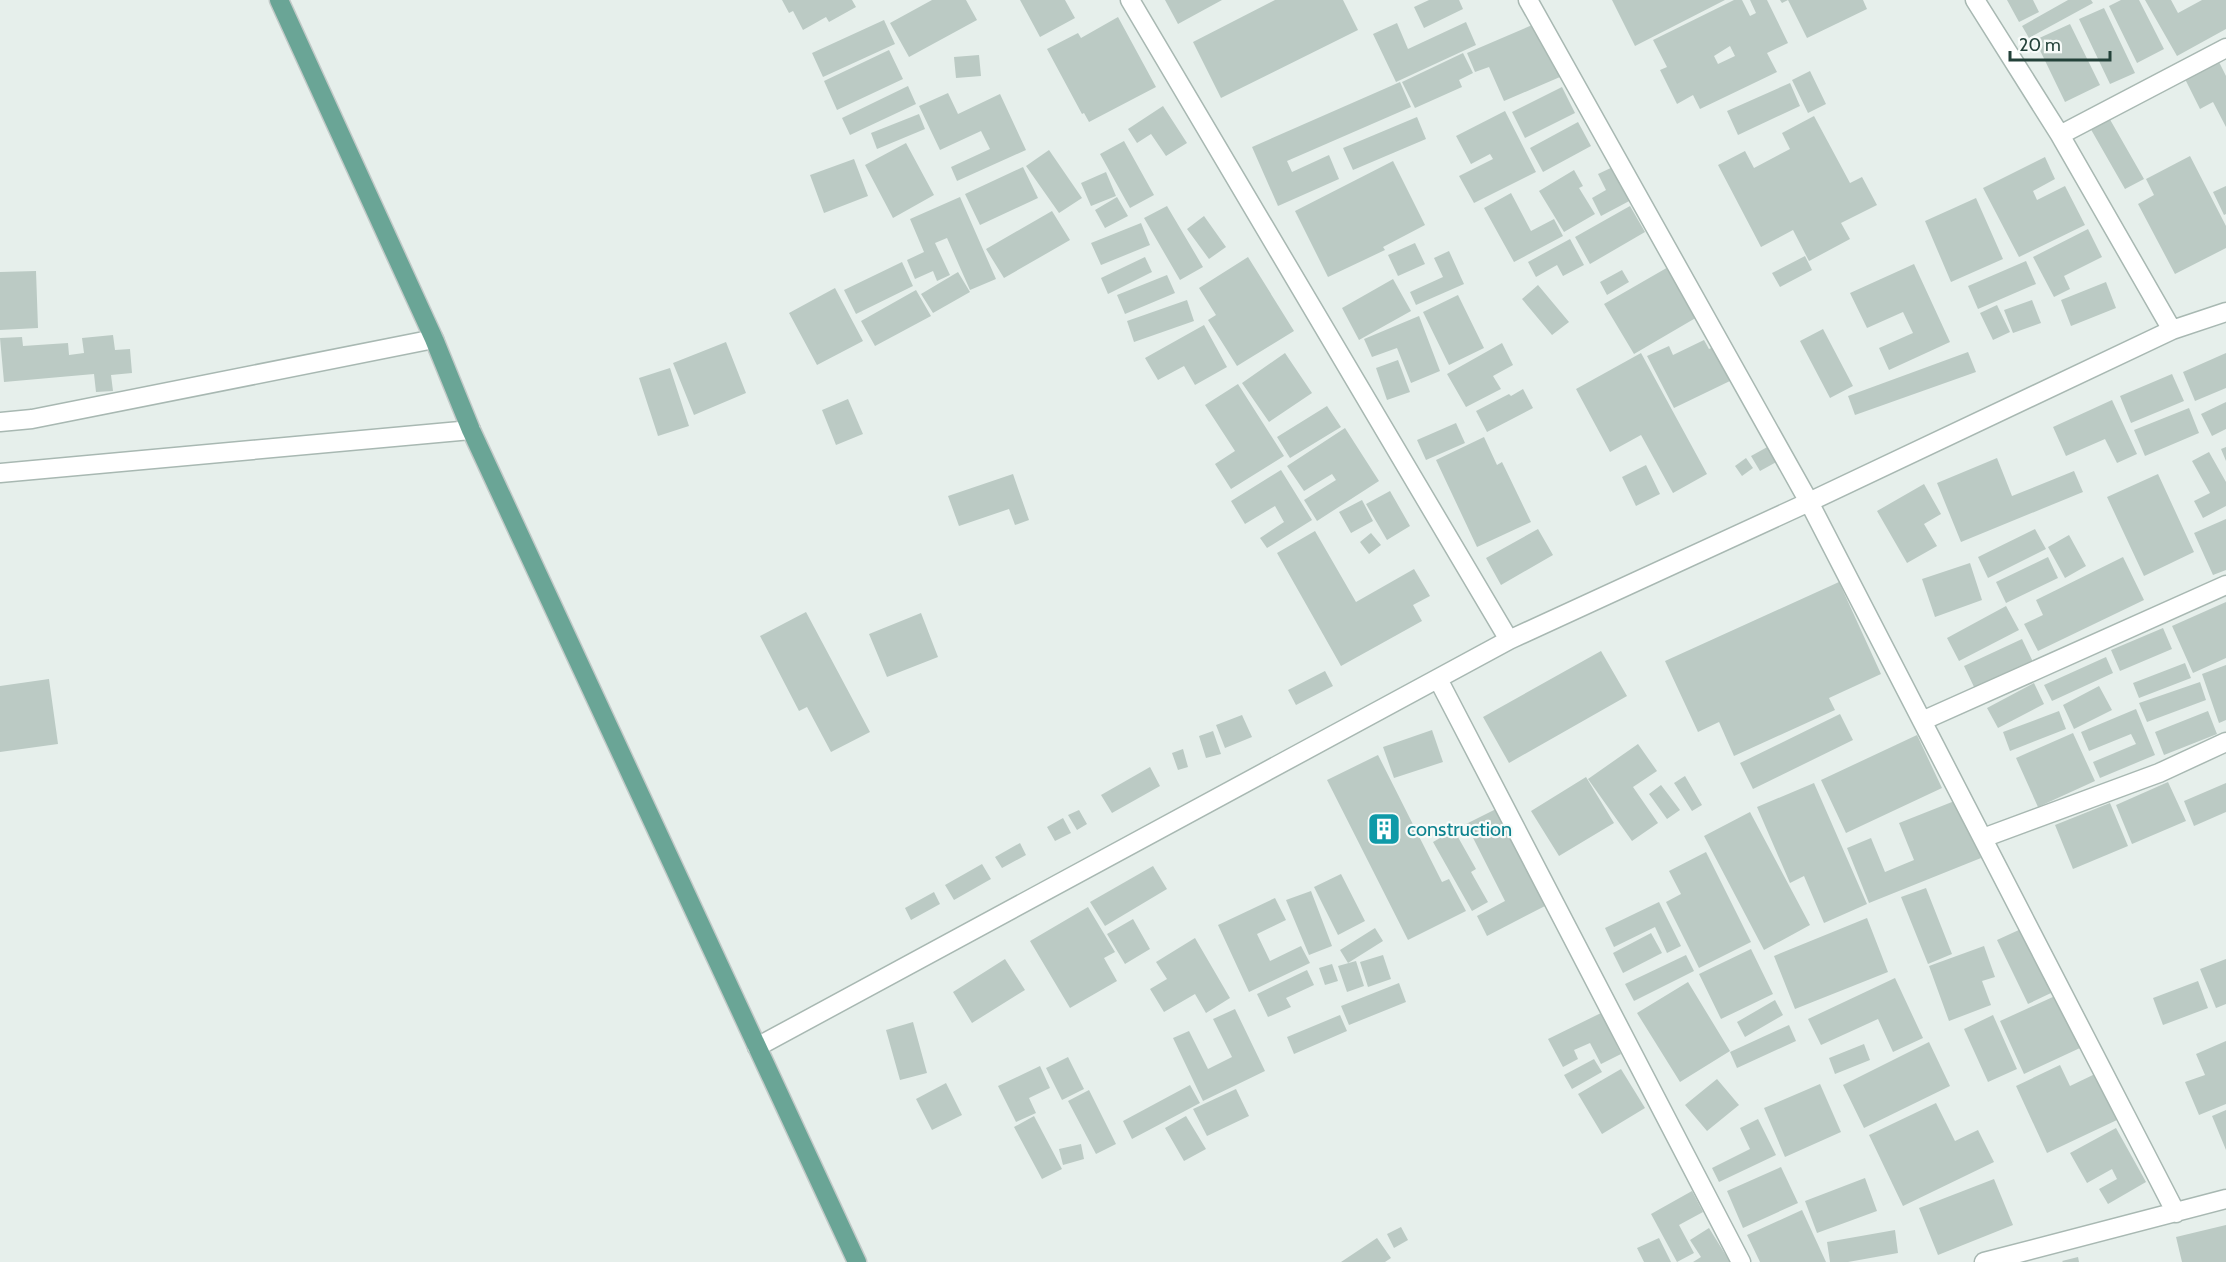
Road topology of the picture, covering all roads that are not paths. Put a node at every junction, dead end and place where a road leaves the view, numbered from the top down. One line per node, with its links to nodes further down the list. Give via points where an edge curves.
1 (279, 0): 9 (main road)
2 (1130, 0): 15 (street)
3 (1528, 0): 13 (street)
4 (1975, 0): 6 (street)
5 (2226, 48): 6 (street)
6 (2060, 135): 8 (street)
7 (2226, 312): 8 (street)
8 (2172, 330): 13 (street)
9 (434, 339): 10 (street, via 32,419); 11 (main road)
10 (0, 422)
11 (471, 430): 12 (street); 20 (main road)
12 (0, 473)
13 (1809, 502): 15 (street); 17 (street)
14 (2226, 585): 17 (street)
15 (1509, 640): 16 (street)
16 (1438, 679): 20 (street); 24 (street)
17 (1922, 721): 19 (street)
18 (2226, 742): 19 (street, via 2159,773)
19 (1983, 838): 22 (street)
20 (758, 1047): 23 (main road)
21 (2226, 1199): 22 (street)
22 (2176, 1213): 25 (street)
23 (857, 1262)
24 (1741, 1262)
25 (1984, 1262)

